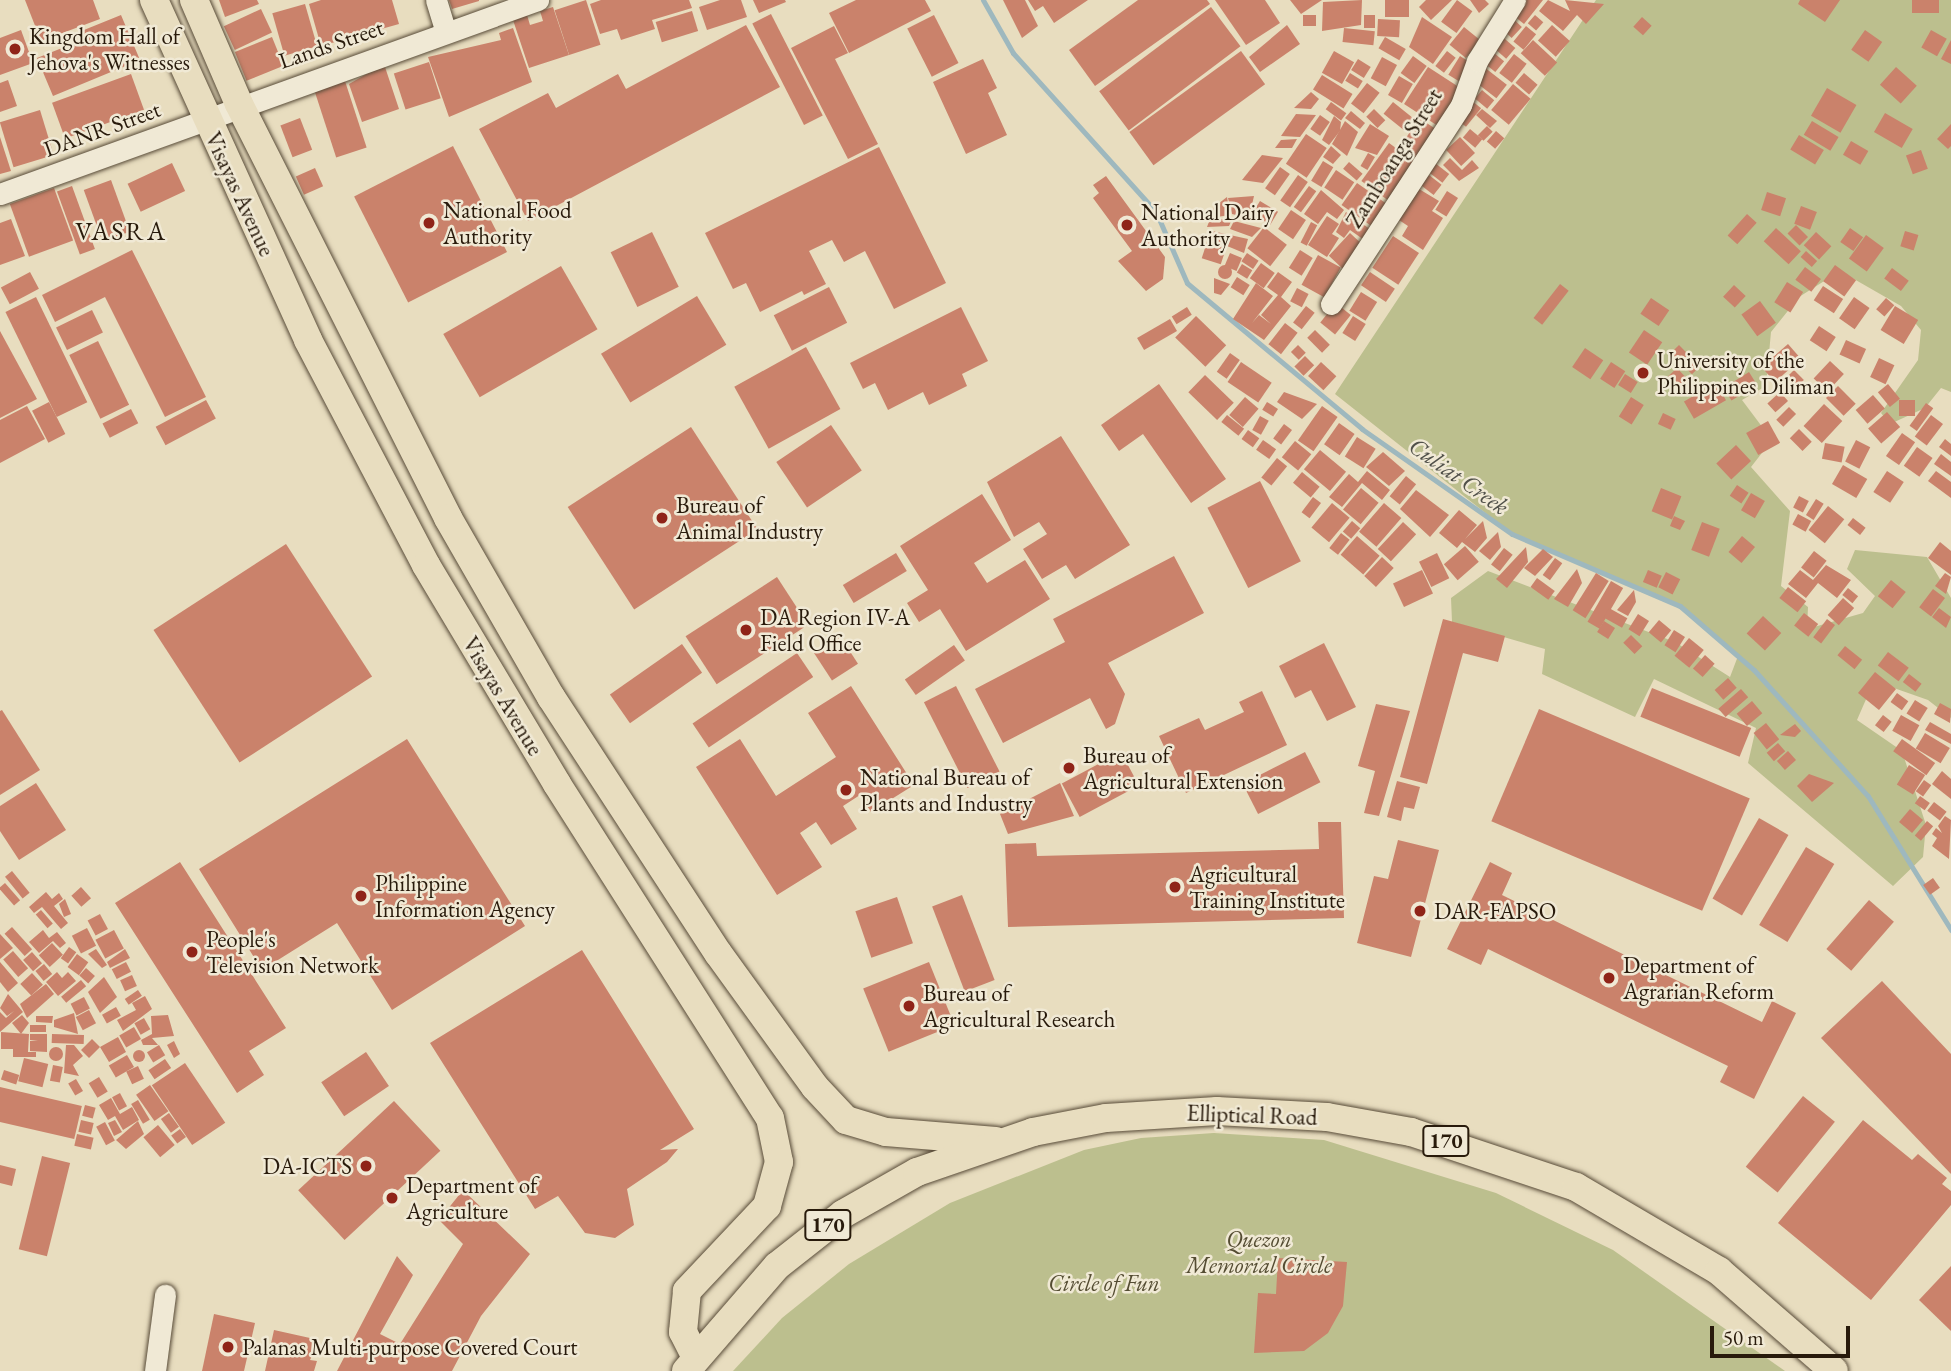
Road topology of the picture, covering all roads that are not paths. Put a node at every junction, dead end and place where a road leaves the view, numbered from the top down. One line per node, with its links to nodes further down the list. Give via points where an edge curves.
1 (154, 0): 7 (main road, Visayas Avenue)
2 (194, 0): 7 (main road, Visayas Avenue)
3 (436, 0): 6 (street)
4 (538, 0): 6 (street, Lands Street)
5 (1514, 0): 9 (street, Zamboanga Street, via 1477,61 1461,104)
6 (446, 32): 7 (street, Lands Street)
7 (222, 112): 8 (street, DANR Street); 10 (main road, Visayas Avenue, via 448,518); 11 (main road, Visayas Avenue, via 378,477 500,693)
8 (0, 194)
9 (1331, 304)
10 (640, 836): 11 (main road, via 631,849); 12 (main road, Visayas Avenue)
11 (604, 856): 13 (main road, Visayas Avenue)
12 (659, 864): 13 (main road, via 639,871); 14 (main road, Visayas Avenue, via 815,1087 846,1120 886,1132)
13 (624, 886): 16 (main road, Visayas Avenue, via 751,1080 778,1141 776,1183 767,1206 687,1292 683,1332)
14 (996, 1142): 16 (main road, Elliptical Road / 170, via 917,1172 843,1213 755,1288); 18 (main road, Elliptical Road / 170, via 1107,1118 1229,1111 1363,1122 1467,1147 1576,1187 1674,1241 1762,1304)
15 (165, 1295): 17 (street)
16 (691, 1364)
17 (155, 1371)
18 (1834, 1371)

